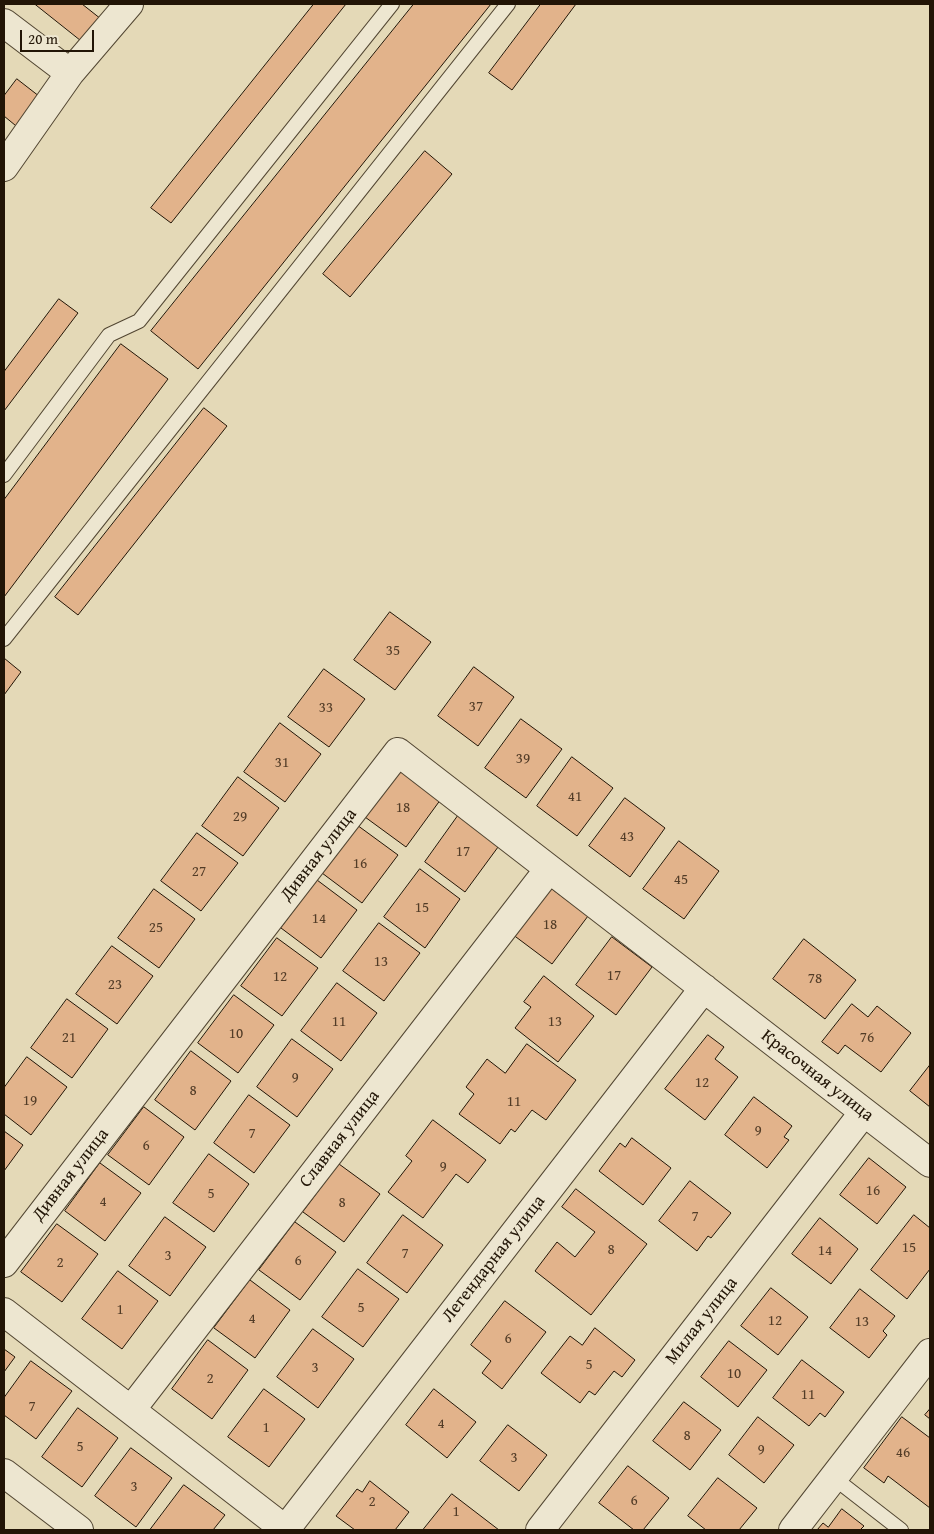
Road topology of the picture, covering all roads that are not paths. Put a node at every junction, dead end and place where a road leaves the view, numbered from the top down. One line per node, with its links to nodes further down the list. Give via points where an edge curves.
1 (129, 4): 5 (street)
2 (392, 4): 7 (lane, via 139,321 110,335)
3 (508, 4): 8 (lane)
4 (4, 23): 5 (street)
5 (70, 73): 6 (street)
6 (4, 167)
7 (4, 475)
8 (4, 639)
9 (549, 869): 10 (street, Дивная улица); 13 (street, Дивная улица, via 398,752); 16 (street, Славная улица)
10 (704, 988): 11 (street, Красочная улица); 20 (street, Легендарная улица)
11 (864, 1112): 12 (street, Красочная улица); 21 (street, Милая улица)
12 (930, 1164)
13 (4, 1262)
14 (4, 1312): 16 (street)
15 (930, 1353): 18 (street)
16 (131, 1410): 20 (street)
17 (4, 1473): 19 (street)
18 (834, 1478): 22 (street); 23 (lane)
19 (79, 1530)
20 (285, 1530)
21 (540, 1530)
22 (793, 1530)
23 (902, 1530)

